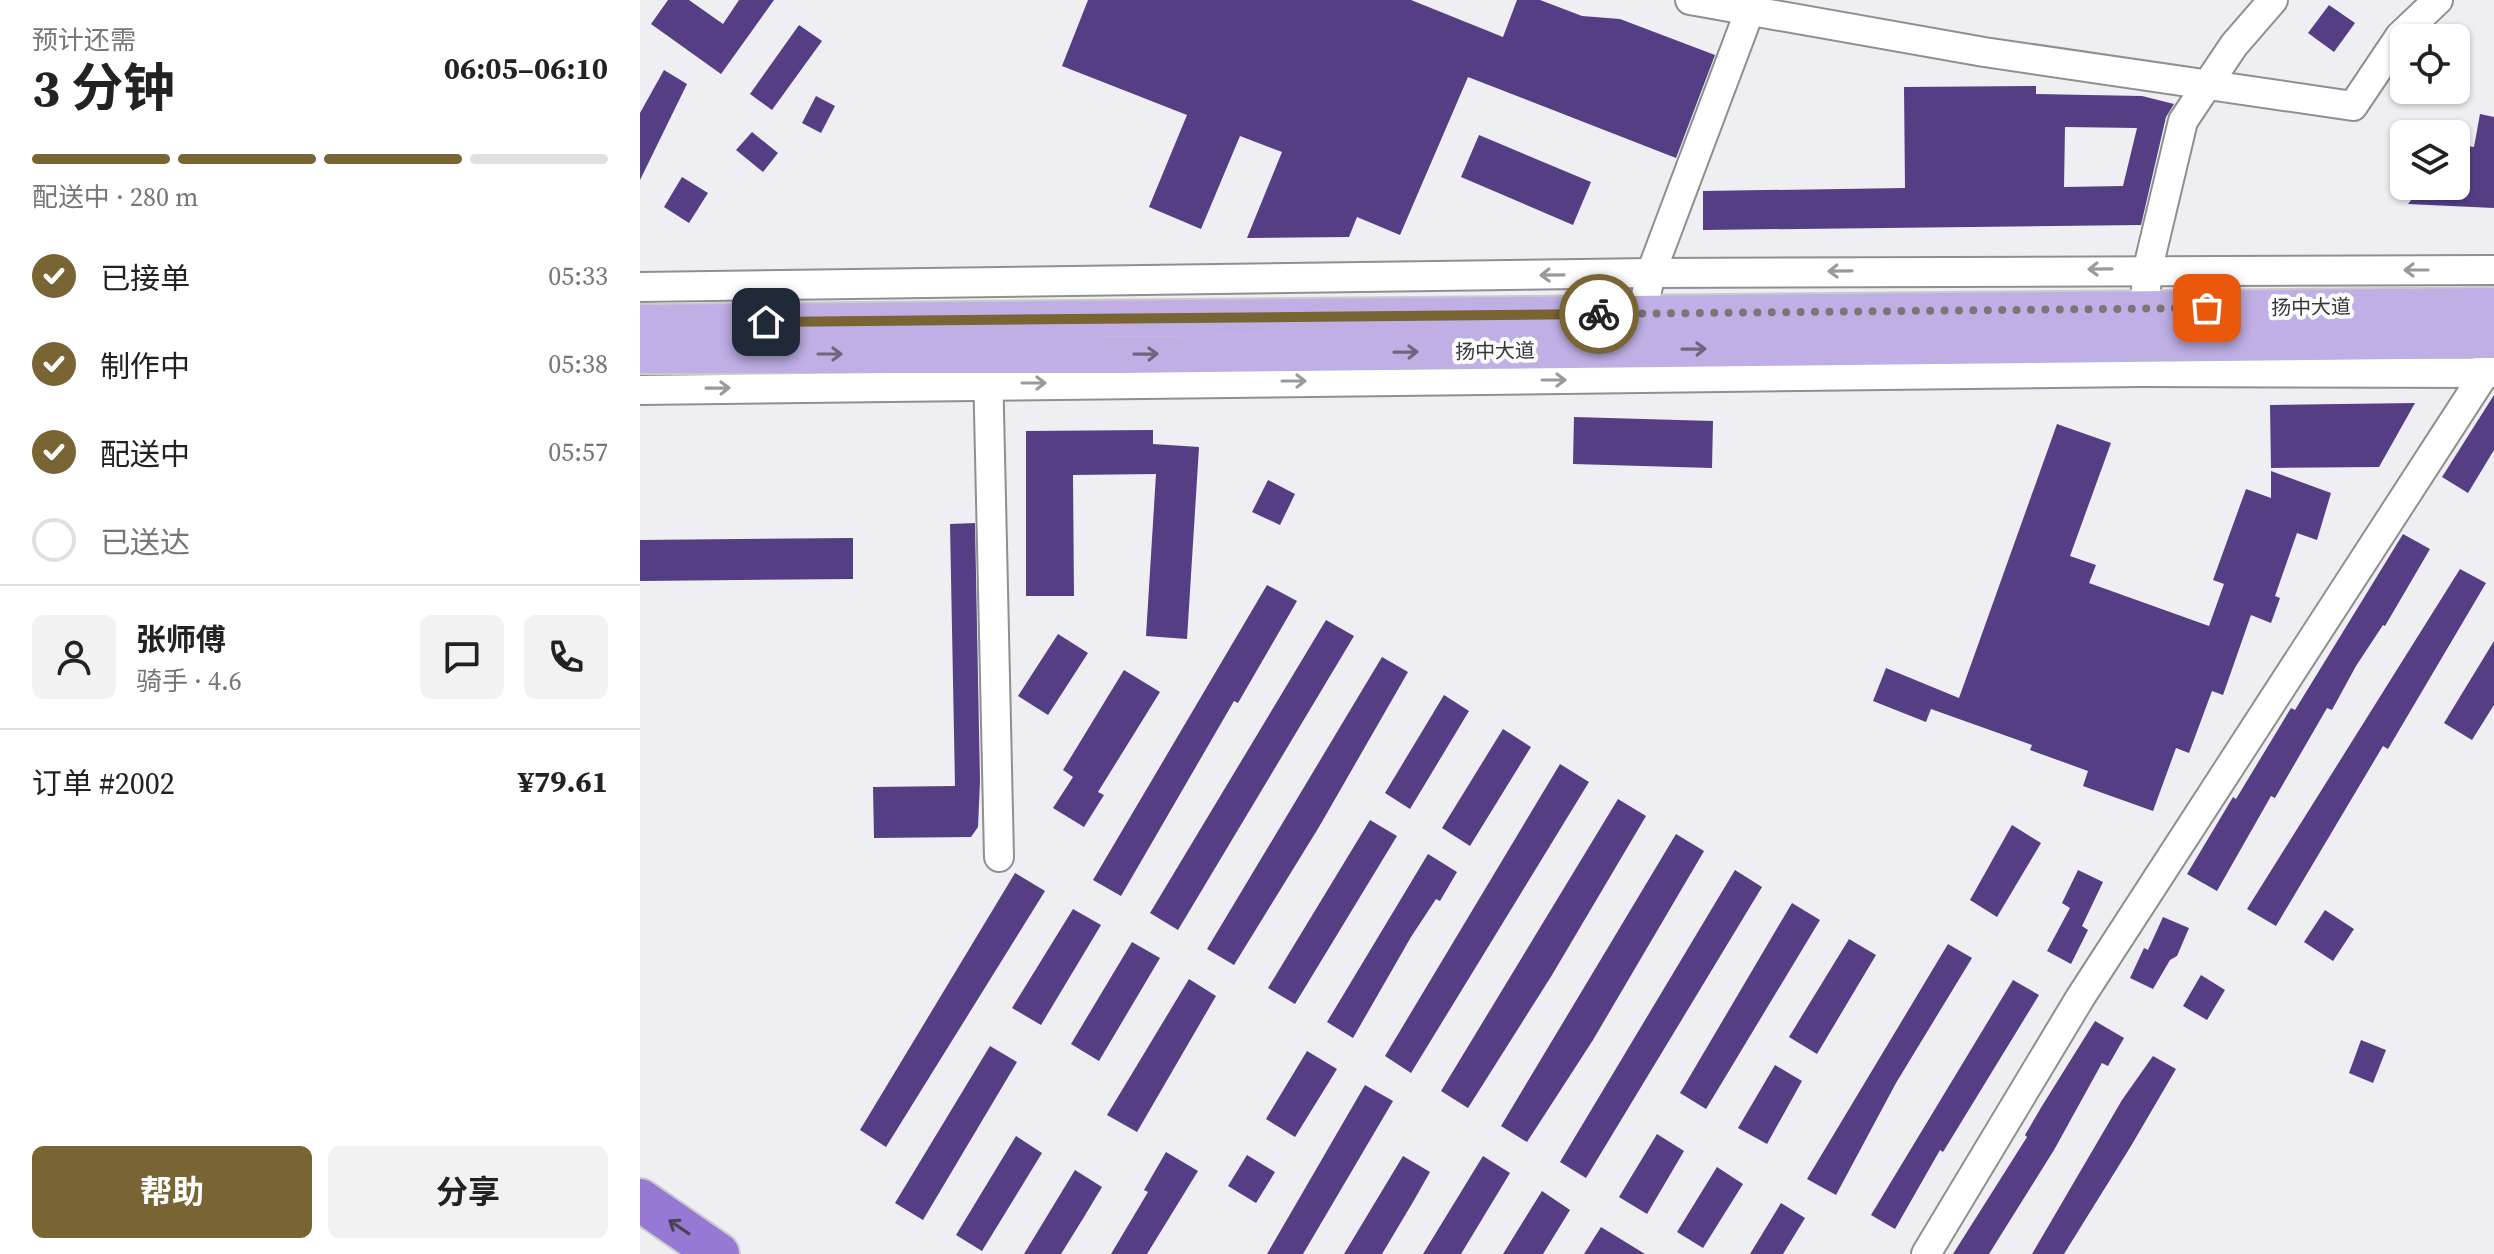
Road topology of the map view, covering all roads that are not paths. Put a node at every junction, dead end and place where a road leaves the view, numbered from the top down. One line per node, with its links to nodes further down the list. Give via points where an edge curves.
1 (1692, 0): 4 (street)
2 (2273, 0): 5 (street)
3 (2438, 0): 5 (street, via 2400,36 2353,106)
4 (1750, 10): 5 (street, via 1984,52); 8 (street)
5 (2208, 84): 6 (street, via 2183,121)
6 (2148, 268): 7 (street, one-way to 6); 8 (street, one-way to 8); 10 (street)
7 (2494, 270)
8 (1651, 273): 9 (street, one-way to 9); 11 (street)
9 (640, 287)
10 (2144, 309): 11 (main road, 扬中大道); 14 (main road, 扬中大道); 15 (main road)
11 (1642, 313): 13 (main road, 扬中大道); 16 (main road)
12 (640, 323): 17 (main road, 扬中大道)
13 (1206, 337): 16 (main road, 扬中大道, one-way to 16); 17 (main road, 扬中大道)
14 (2492, 340): 15 (main road, 扬中大道); 17 (street, one-way to 14, via 2141,372); 23 (street)
15 (2141, 344): 16 (main road, 扬中大道, one-way to 15)
16 (1641, 349)
17 (987, 353): 18 (main road, 扬中大道, one-way to 17); 19 (street, one-way to 17); 20 (street)
18 (640, 355)
19 (640, 390)
20 (999, 857)
21 (640, 1200): 22 (highway, one-way to 21)
22 (718, 1254)
23 (1926, 1254)

